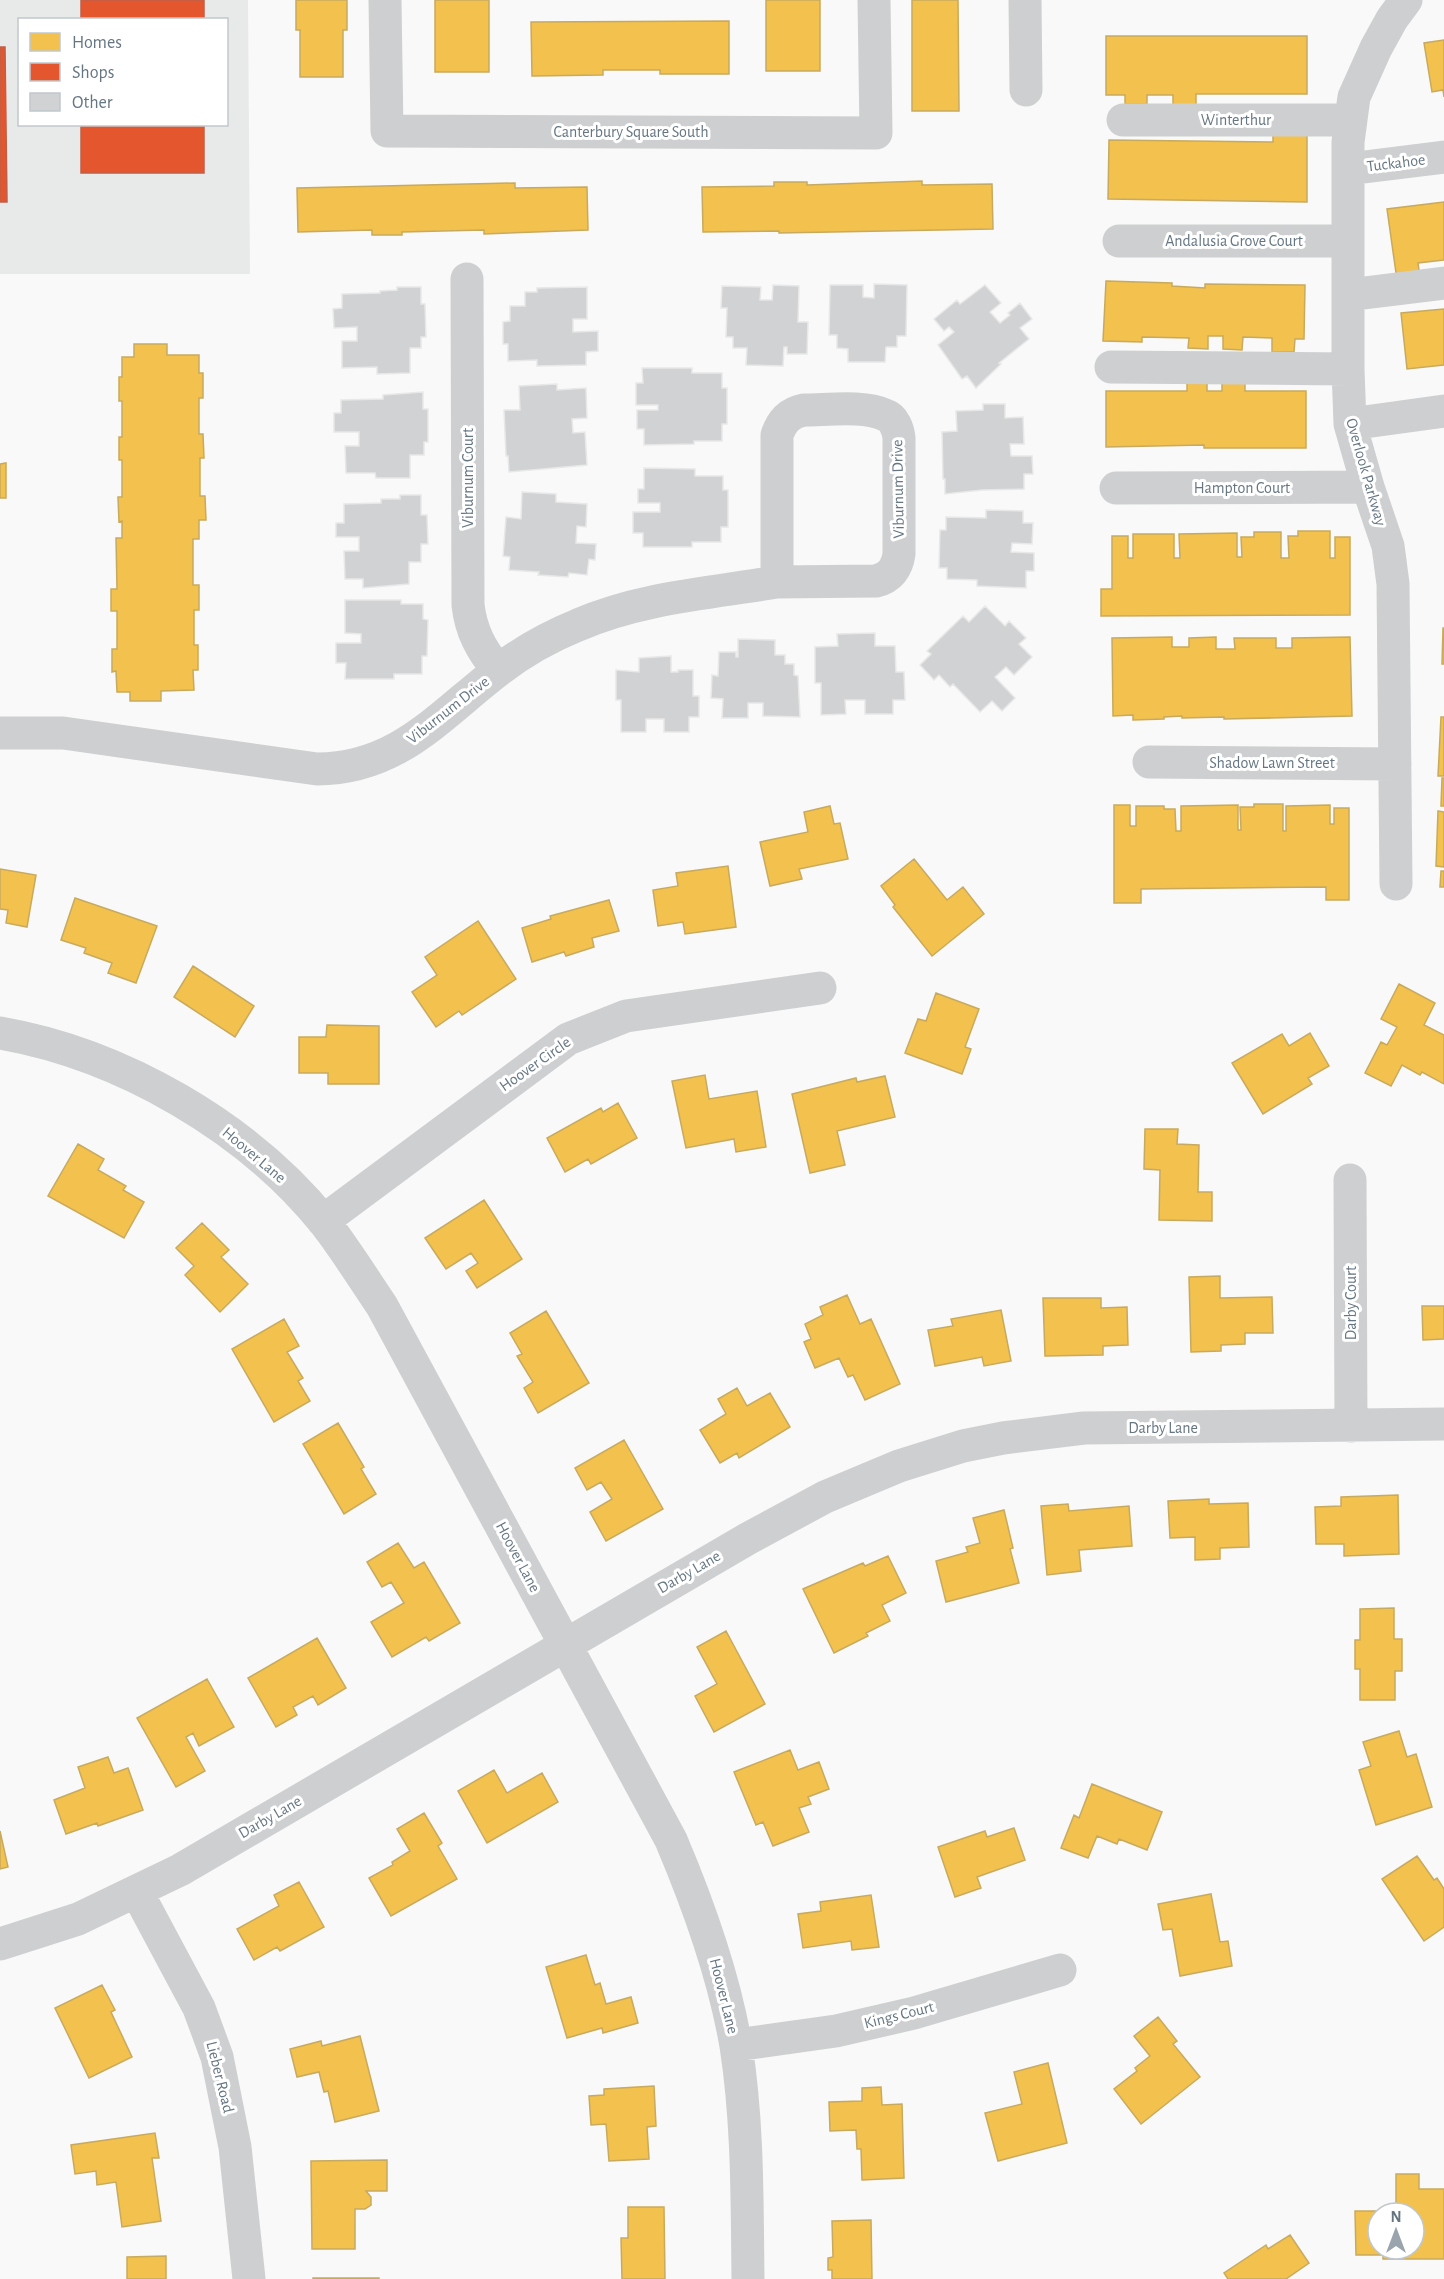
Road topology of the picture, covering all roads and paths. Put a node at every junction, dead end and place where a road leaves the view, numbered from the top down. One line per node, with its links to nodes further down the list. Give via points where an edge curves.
1 (385, 0): 2 (street, Canterbury Square South, via 387,131 876,133)
2 (874, 0)
3 (1025, 0): 5 (street)
4 (1406, 0): 7 (street, Overlook Parkway, via 1362,77)
5 (1026, 90)
6 (1123, 120): 7 (street, Winterthur)
7 (1349, 120): 9 (street, Overlook Parkway)
8 (1444, 157): 9 (street, Tuckahoe)
9 (1348, 169): 11 (street, Overlook Parkway)
10 (1119, 241): 11 (street, Andalusia Grove Court)
11 (1348, 241): 14 (street, Overlook Parkway)
12 (467, 279): 22 (street, Viburnum Court, via 468,605 475,636)
13 (1444, 283): 14 (street)
14 (1348, 295): 16 (street, Overlook Parkway)
15 (1111, 367): 16 (street)
16 (1348, 369): 18 (street, Overlook Parkway)
17 (1444, 411): 18 (street)
18 (1350, 424): 19 (street, Overlook Parkway)
19 (1368, 487): 20 (street, Hampton Court); 25 (street, Overlook Parkway, via 1392,564)
20 (1116, 488)
21 (777, 582): 21 (street, Viburnum Drive, via 876,581 894,571 899,554 899,438 888,415 804,410 782,423 777,440); 22 (street, Viburnum Drive, via 628,608 578,625)
22 (498, 670): 23 (street, Viburnum Drive, via 411,741 378,759 329,769 63,734)
23 (0, 733)
24 (1149, 762): 25 (street, Shadow Lawn Street)
25 (1395, 764): 26 (street, Overlook Parkway)
26 (1396, 884)
27 (820, 988): 30 (street, Hoover Circle, via 615,1018 568,1039)
28 (0, 1033): 30 (street, Hoover Lane, via 52,1044 101,1061 184,1102 268,1166)
29 (1350, 1180): 32 (street, Darby Court)
30 (323, 1221): 33 (street, Hoover Lane, via 382,1306)
31 (1444, 1424): 32 (street, Darby Lane)
32 (1352, 1426): 33 (street, Darby Lane, via 1084,1428 963,1446 899,1466 825,1497)
33 (565, 1644): 34 (street, Darby Lane); 37 (street, Hoover Lane, via 682,1865 714,1954)
34 (137, 1892): 35 (street, Darby Lane, via 78,1919); 38 (street, Lieber Road, via 199,2008 217,2057 235,2147)
35 (0, 1944)
36 (1060, 1970): 37 (street, Kings Court, via 837,2031)
37 (735, 2045): 39 (street, Hoover Lane, via 746,2138)
38 (249, 2279)
39 (748, 2279)

